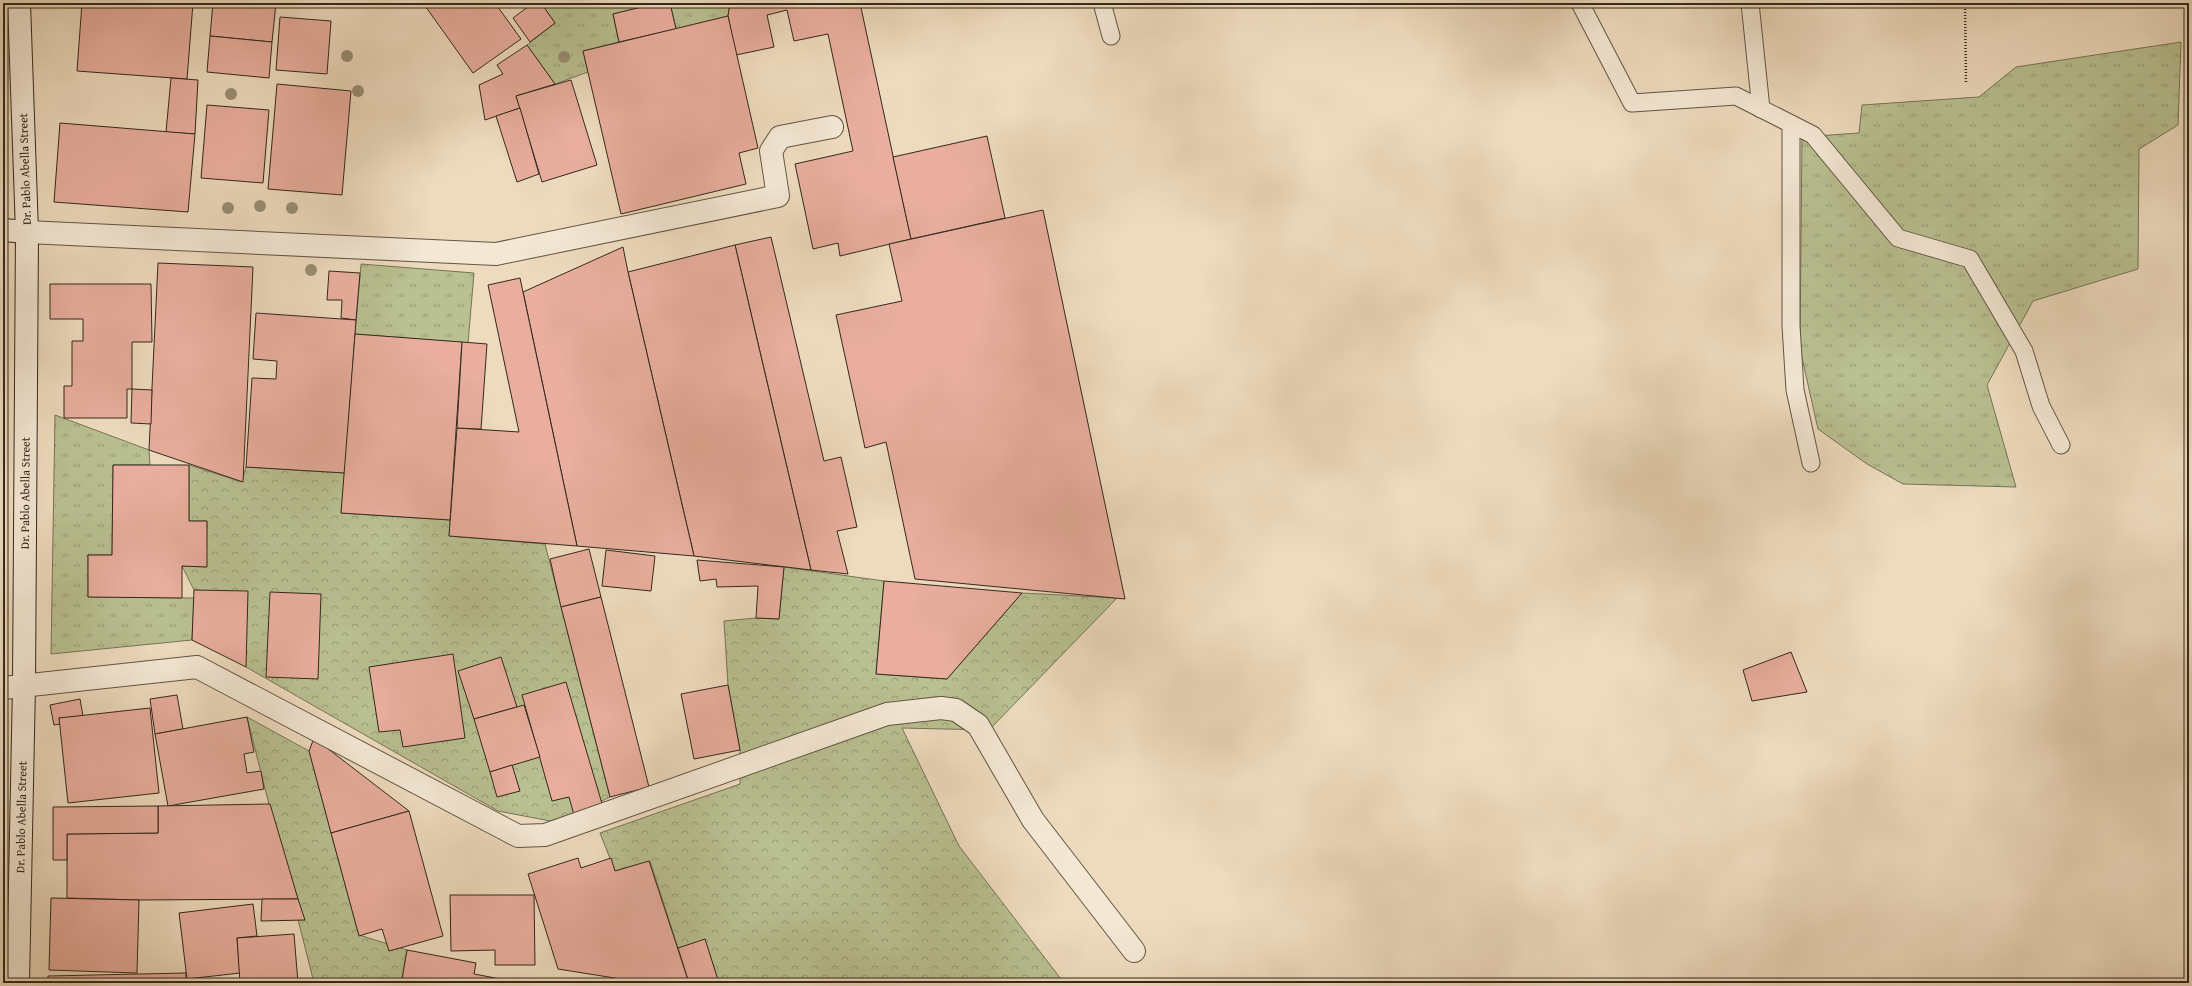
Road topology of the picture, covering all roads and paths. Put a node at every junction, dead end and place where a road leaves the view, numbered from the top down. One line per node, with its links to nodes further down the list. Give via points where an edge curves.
1 (19, 3): 12 (street, Dr. Pablo Abella Street)
2 (1102, 3): 6 (lane)
3 (1580, 3): 8 (lane, via 1632,103 1736,96)
4 (1750, 3): 8 (lane)
5 (1965, 3): 7 (path)
6 (1111, 36)
7 (1966, 82)
8 (1761, 108): 9 (lane)
9 (1791, 124): 13 (lane, via 1812,135 1898,238 1970,259 2024,351 2041,406); 14 (lane, via 1791,326 1795,390)
10 (832, 127): 12 (street, via 780,137 771,150 778,196 496,254)
11 (3, 230): 12 (street)
12 (27, 232): 15 (street, Dr. Pablo Abella Street)
13 (2061, 445)
14 (1811, 463)
15 (13, 686): 16 (street, via 197,667 518,836 545,835 887,714 941,708 956,710 978,725 1033,820); 17 (street, Dr. Pablo Abella Street)
16 (1134, 951)
17 (18, 983)

